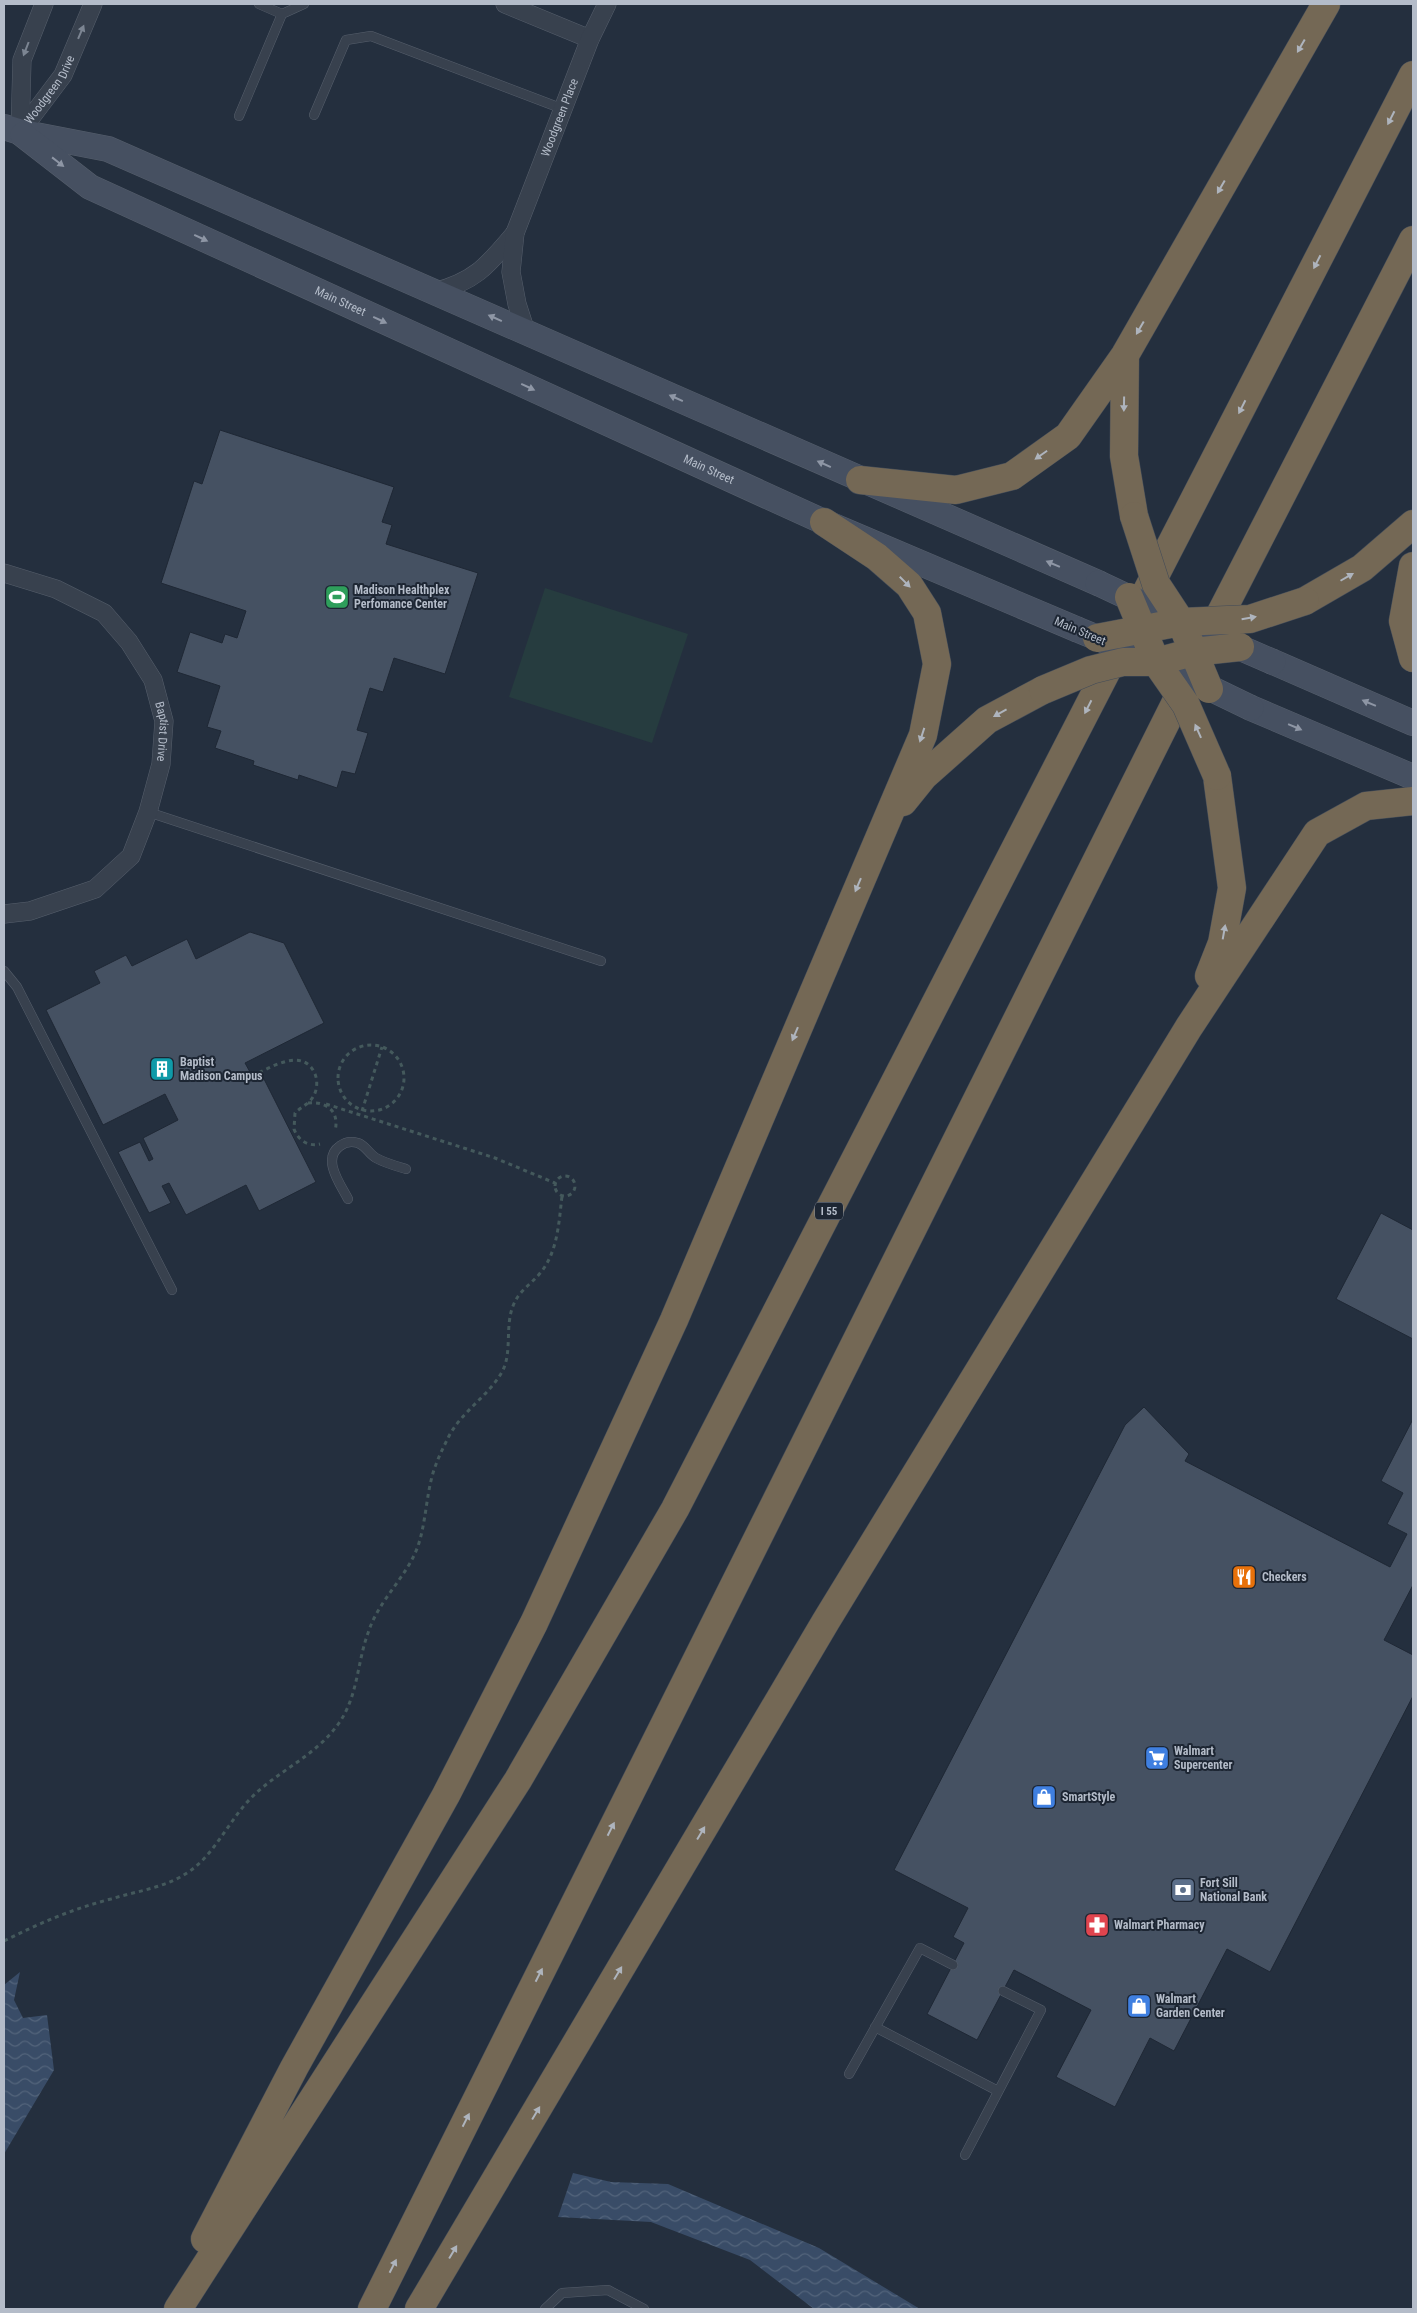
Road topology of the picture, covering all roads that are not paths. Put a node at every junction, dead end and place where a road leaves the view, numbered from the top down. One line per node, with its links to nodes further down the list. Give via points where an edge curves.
1 (44, 4): 14 (street, Woodgreen Drive, one-way to 14, via 22,60)
2 (93, 4): 14 (street, Woodgreen Drive, one-way to 2, via 63,75)
3 (259, 4): 8 (lane)
4 (304, 4): 8 (lane)
5 (505, 4): 9 (street)
6 (607, 4): 9 (street, Woodgreen Place)
7 (1326, 4): 19 (highway, one-way to 19)
8 (282, 14): 13 (lane)
9 (590, 39): 11 (street, Woodgreen Place)
10 (1413, 75): 53 (highway, I 55, one-way to 53, via 675,1509 518,1780)
11 (563, 109): 12 (lane, via 371,36 346,40); 15 (street, Woodgreen Place)
12 (314, 115)
13 (239, 116)
14 (12, 129): 17 (main road, via 108,149); 21 (main road, Main Street, one-way to 21, via 90,187)
15 (515, 233): 17 (street, Woodgreen Place, via 475,276); 18 (street, Woodgreen Place, via 511,272)
16 (1413, 240): 54 (highway, one-way to 16, via 1246,563)
17 (434, 292): 18 (main road, one-way to 17)
18 (526, 332): 20 (main road, one-way to 18)
19 (1125, 355): 20 (highway, one-way to 20, via 1068,436 1012,476 956,490); 26 (highway, one-way to 26, bridge, via 1124,456 1134,516 1156,584)
20 (860, 480): 25 (main road, one-way to 20, bridge)
21 (824, 522): 28 (main road, Main Street); 38 (highway, one-way to 38, via 877,557 909,586 927,613 937,664 923,734)
22 (1413, 524): 26 (highway, one-way to 22, bridge, via 1250,619 1305,601 1362,568)
23 (1413, 566): 31 (highway, via 1402,621)
24 (4, 573): 37 (street, Baptist Drive, via 56,589 104,613 129,642 153,680 164,721 161,764)
25 (1129, 597): 26 (main road, bridge); 27 (highway, bridge)
26 (1181, 622): 27 (highway, bridge); 29 (main road, bridge); 30 (highway, bridge)
27 (1144, 631): 28 (highway, bridge); 32 (highway, bridge)
28 (1086, 634): 32 (main road, Main Street, bridge)
29 (1240, 647): 30 (highway, bridge); 34 (main road, one-way to 29, bridge)
30 (1193, 652): 32 (highway, bridge); 33 (highway, bridge)
31 (1413, 658)
32 (1156, 662): 33 (main road, Main Street, bridge); 38 (highway, one-way to 38, bridge, via 1122,662 1091,670 1043,690 987,720 924,776); 42 (highway, one-way to 32, bridge, via 1222,943 1232,888 1217,776 1186,704)
33 (1209, 689): 35 (main road, Main Street, one-way to 35, bridge)
34 (1413, 722)
35 (1413, 777)
36 (1413, 801): 42 (highway, via 1366,806 1317,833)
37 (148, 812): 39 (street, Baptist Drive, via 131,856 95,888 30,911); 40 (lane)
38 (882, 830): 52 (highway, one-way to 52, via 674,1320 534,1623 446,1795 294,2068)
39 (4, 914)
40 (601, 960)
41 (4, 971): 45 (lane, via 17,987)
42 (1189, 1027): 55 (highway, one-way to 42, via 826,1621)
43 (406, 1169): 44 (lane, via 375,1158 357,1142 345,1142 336,1149 332,1168)
44 (348, 1199)
45 (172, 1290)
46 (953, 1965): 48 (lane, via 920,1948)
47 (1003, 1991): 50 (lane, via 1041,2010)
48 (875, 2027): 49 (lane); 50 (lane)
49 (849, 2074)
50 (998, 2092): 51 (lane)
51 (965, 2155)
52 (168, 2309)
53 (178, 2309)
54 (372, 2309)
55 (419, 2309)
56 (545, 2309): 57 (lane, via 562,2293 608,2290)
57 (644, 2309)

